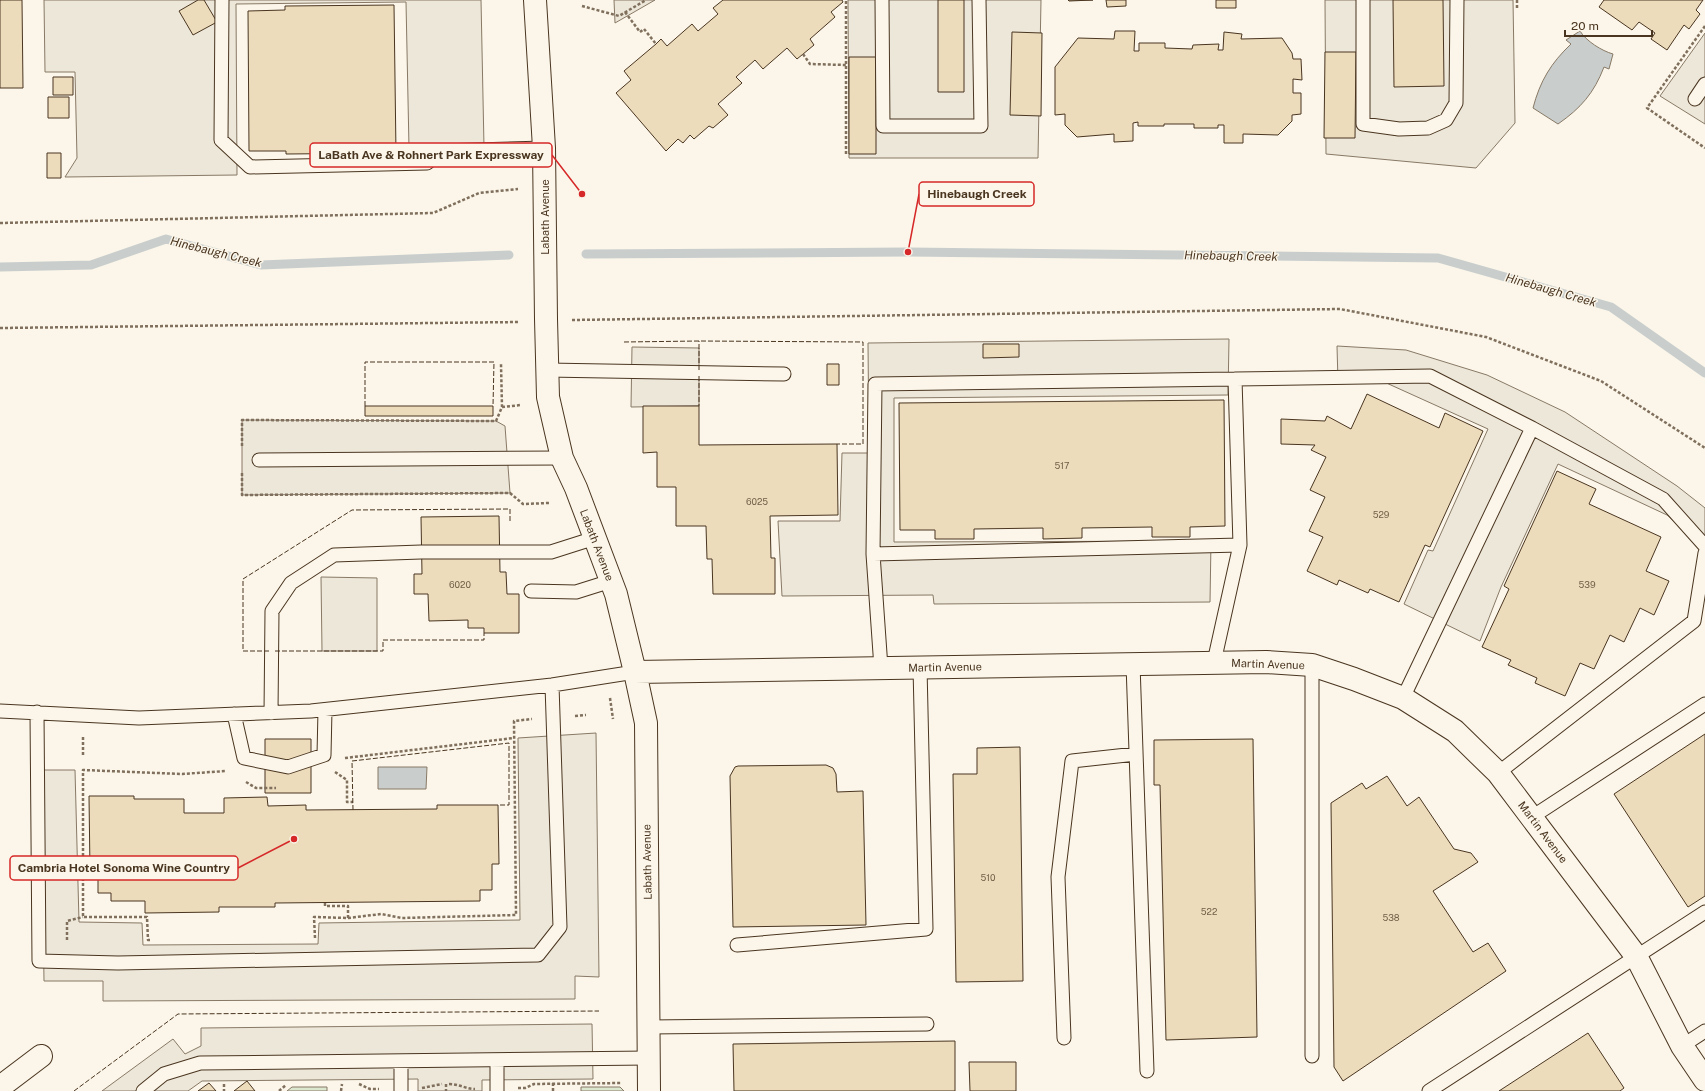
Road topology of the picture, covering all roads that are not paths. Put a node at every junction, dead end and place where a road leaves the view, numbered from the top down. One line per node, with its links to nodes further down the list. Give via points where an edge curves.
1 (222, 0): 9 (lane, via 221,140 250,167 427,163 441,151)
2 (535, 0): 9 (street, Labath Avenue)
3 (882, 0): 4 (lane, via 883,126 981,126)
4 (979, 0)
5 (1363, 0): 6 (lane, via 1363,124 1400,129 1428,128 1446,120 1456,103)
6 (1457, 0)
7 (1705, 84): 8 (lane)
8 (1694, 99)
9 (544, 148): 10 (street, Labath Avenue)
10 (547, 370): 11 (lane); 14 (street, Labath Avenue, via 548,397)
11 (784, 374)
12 (1235, 379): 13 (lane, via 1430,376); 17 (lane); 20 (lane, via 875,384)
13 (1532, 428): 18 (lane, via 1663,499); 30 (lane)
14 (562, 458): 15 (lane); 16 (street, Labath Avenue)
15 (259, 460)
16 (595, 538): 21 (street, Labath Avenue); 35 (lane, via 551,552 334,555 291,583 272,611)
17 (1240, 545): 20 (lane); 23 (lane)
18 (1705, 546)
19 (1705, 553): 38 (lane, via 1694,621)
20 (873, 554): 27 (lane)
21 (611, 581): 22 (lane, via 576,592); 28 (street, Labath Avenue)
22 (531, 592)
23 (1214, 662): 24 (street, Martin Avenue); 25 (street, Martin Avenue, via 1266,662)
24 (1133, 664): 26 (street, Martin Avenue); 37 (lane)
25 (1312, 666): 30 (street, Martin Avenue, via 1354,678); 49 (lane)
26 (920, 667): 27 (street, Martin Avenue); 41 (lane, via 926,929)
27 (881, 668): 28 (street, Martin Avenue)
28 (636, 672): 29 (lane); 44 (street, Labath Avenue, via 646,724)
29 (552, 685): 33 (lane); 34 (lane, via 560,927 538,955 118,963 39,961)
30 (1403, 698): 38 (street, Martin Avenue, via 1456,731)
31 (1705, 704): 39 (lane)
32 (0, 710): 34 (lane)
33 (325, 710): 35 (lane); 36 (lane, via 324,755 288,766 244,758)
34 (37, 712): 36 (lane, via 139,718)
35 (271, 713): 36 (lane)
36 (234, 714)
37 (1136, 754): 46 (lane, via 1072,761 1058,877); 53 (lane)
38 (1498, 773): 39 (street, Martin Avenue)
39 (1532, 817): 42 (street, Martin Avenue)
40 (1705, 912): 42 (lane)
41 (737, 945)
42 (1636, 956): 47 (street, Martin Avenue); 60 (lane)
43 (927, 1024): 44 (lane)
44 (649, 1027): 50 (street, Labath Avenue)
45 (1705, 1031): 47 (lane)
46 (1064, 1038)
47 (1682, 1046): 54 (street, Martin Avenue)
48 (41, 1056): 55 (street)
49 (1312, 1056)
50 (649, 1058): 51 (lane); 59 (street, Labath Avenue)
51 (497, 1060): 52 (lane); 57 (lane)
52 (401, 1061): 56 (lane); 58 (lane, via 200,1063 164,1074)
53 (1148, 1071)
54 (1705, 1080)
55 (0, 1087)
56 (401, 1090)
57 (496, 1090)
58 (143, 1091)
59 (649, 1091)
60 (1429, 1091)

